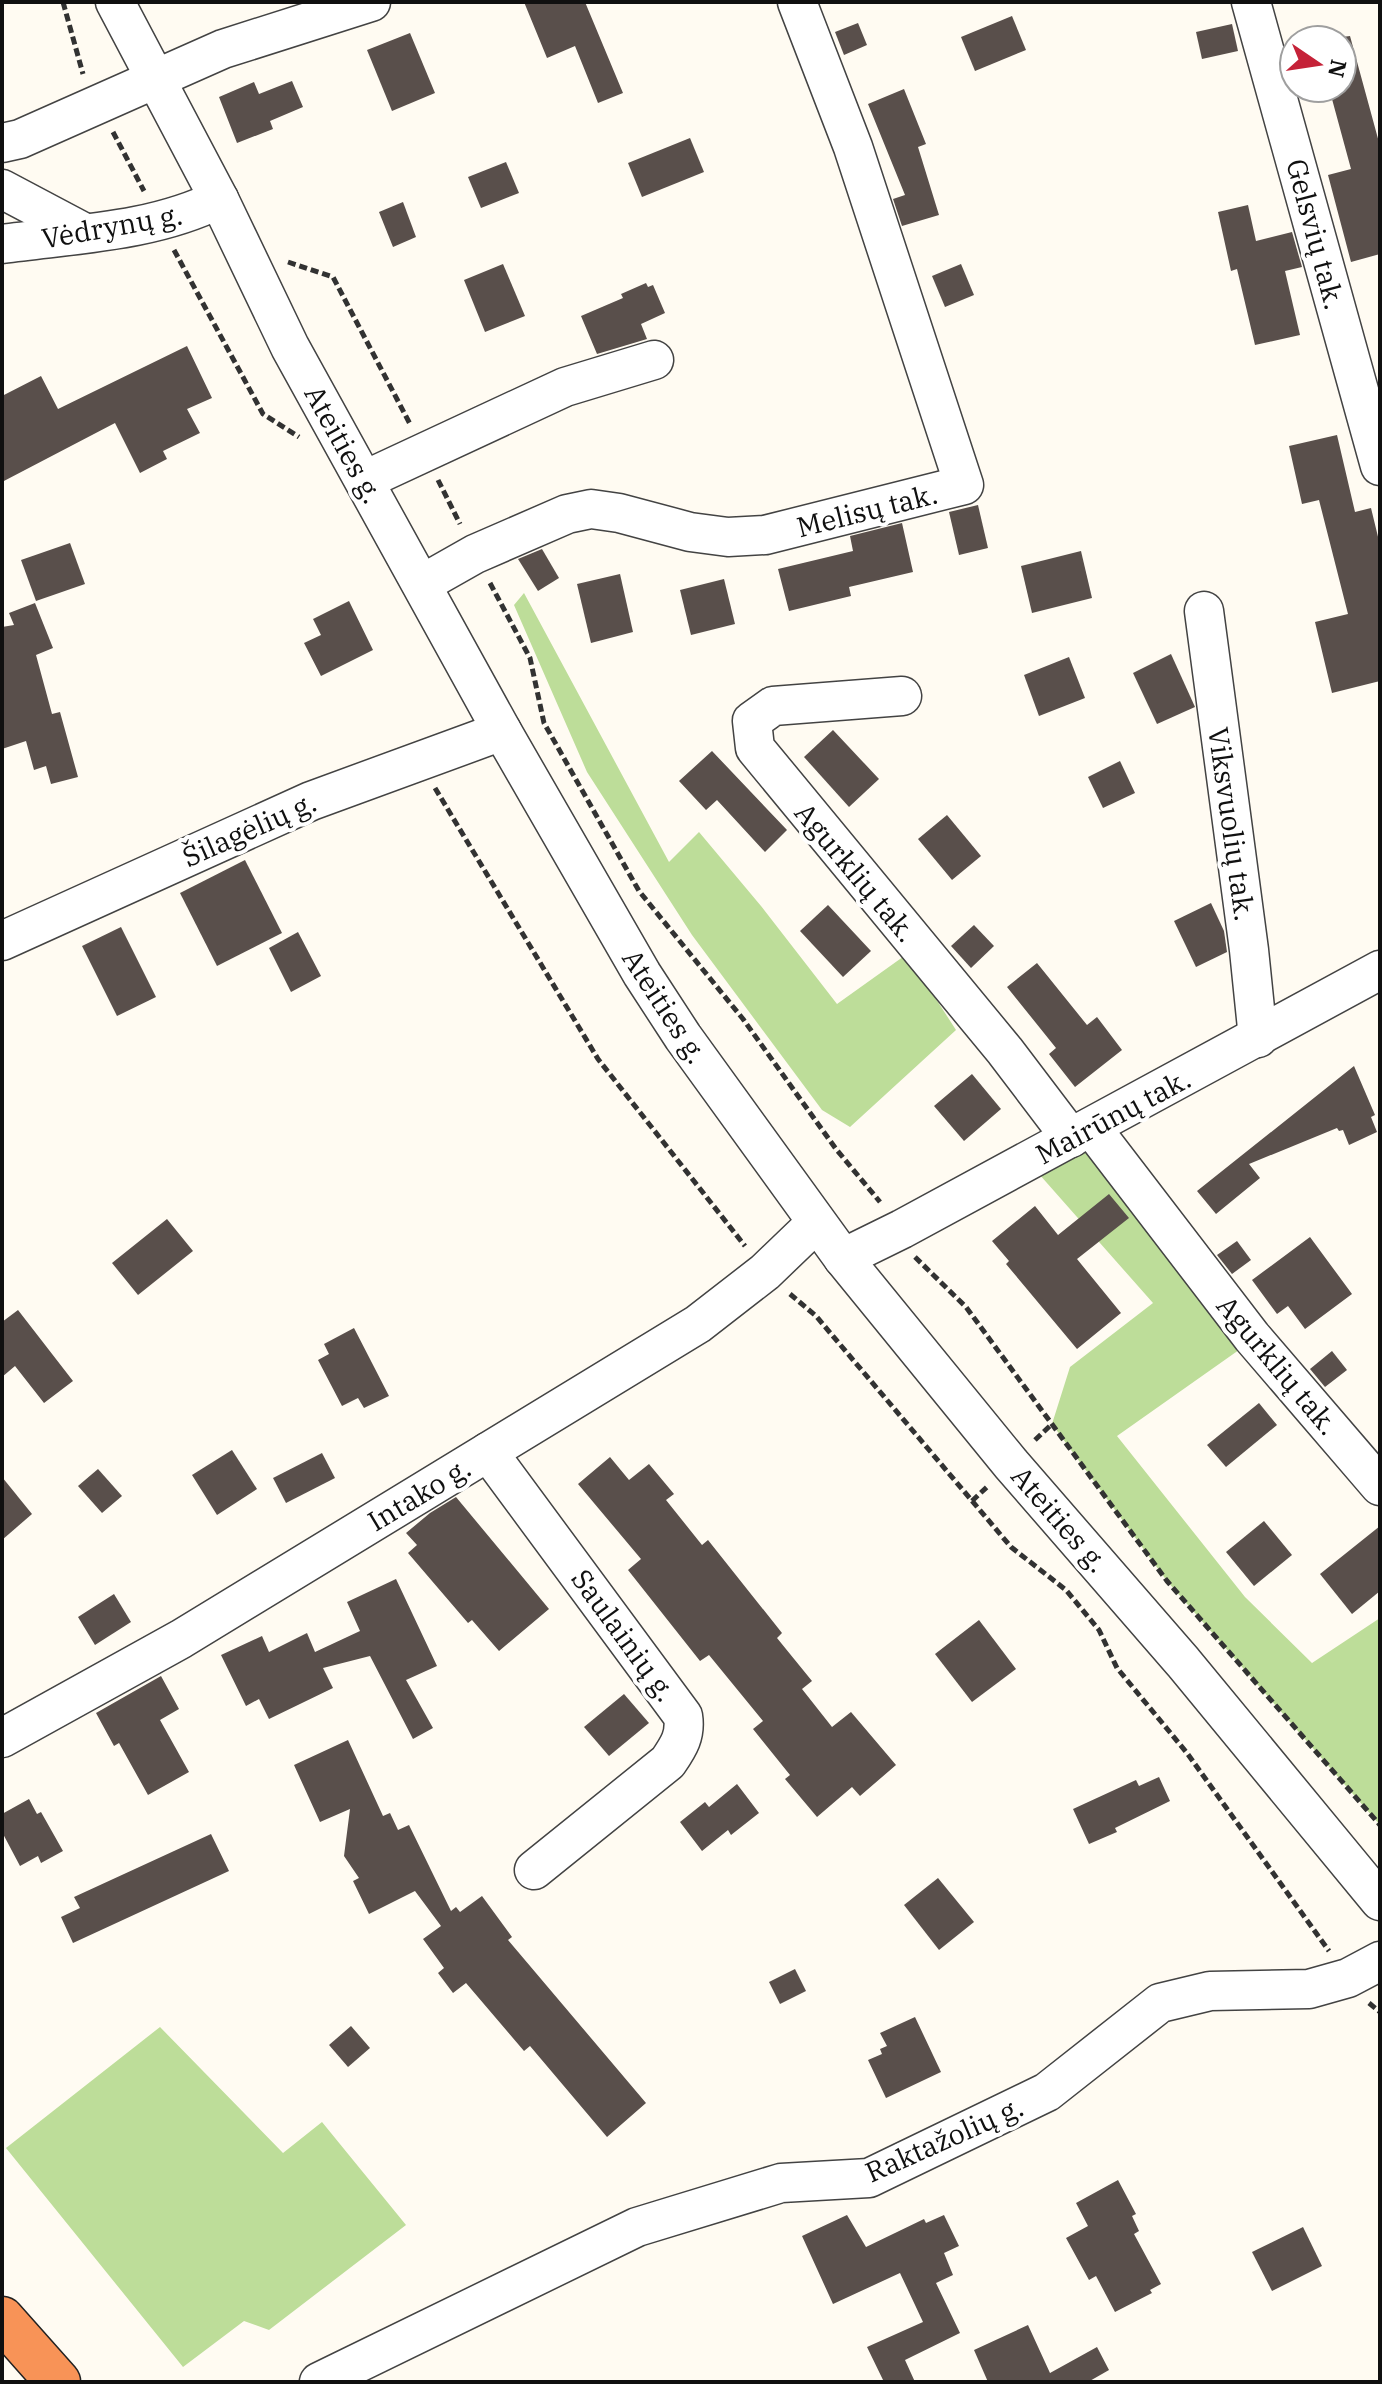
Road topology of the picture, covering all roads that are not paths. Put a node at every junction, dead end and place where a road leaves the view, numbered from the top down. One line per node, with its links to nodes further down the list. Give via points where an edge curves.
1 (115, 2): 5 (street, Ateities g.)
2 (371, 2): 5 (street, via 223,49)
3 (797, 2): 14 (street, Melisų tak., via 853,147 964,485 765,535 690,532 591,509 567,514 475,554)
4 (1251, 2): 12 (street, Gelsvių tak.)
5 (156, 80): 6 (street); 8 (street, Ateities g.)
6 (2, 143)
7 (2, 189): 9 (street)
8 (219, 199): 9 (street, Vėdrynų g., via 159,222); 13 (street, Ateities g., via 290,347)
9 (85, 233): 10 (street, Vėdrynų g.)
10 (2, 244)
11 (654, 360): 13 (street, via 565,387)
12 (1380, 466)
13 (365, 480): 14 (street, Ateities g.)
14 (422, 584): 17 (street, Ateities g.)
15 (1204, 611): 20 (street, Viksvuolių tak.)
16 (902, 696): 21 (street, Agurklių tak., via 773,706 752,721 755,748 1005,1051)
17 (502, 731): 18 (street, Šilagėlių g., via 311,801); 22 (street, Ateities g., via 642,974)
18 (2, 941)
19 (1380, 970): 20 (street, Mairūnų tak.)
20 (1258, 1038): 21 (street, Mairūnų tak.)
21 (1081, 1132): 23 (street, Mairūnų tak.); 25 (street, Agurklių tak.)
22 (816, 1223): 23 (street, Ateities g.); 24 (street, Intako g., via 765,1272 698,1324)
23 (843, 1258): 28 (street, Ateities g.)
24 (488, 1452): 26 (street, Intako g., via 181,1639); 27 (street, Saulainių g., via 683,1716 685,1727 668,1762)
25 (1380, 1486)
26 (2, 1738)
27 (534, 1870)
28 (1380, 1901)
29 (1364, 1970): 32 (street, Raktažolių g., via 1309,1989 1210,1991 1160,2003 1047,2092 869,2178 781,2183 637,2227)
30 (2, 2319): 31 (highway)
31 (58, 2382)
32 (319, 2382)

